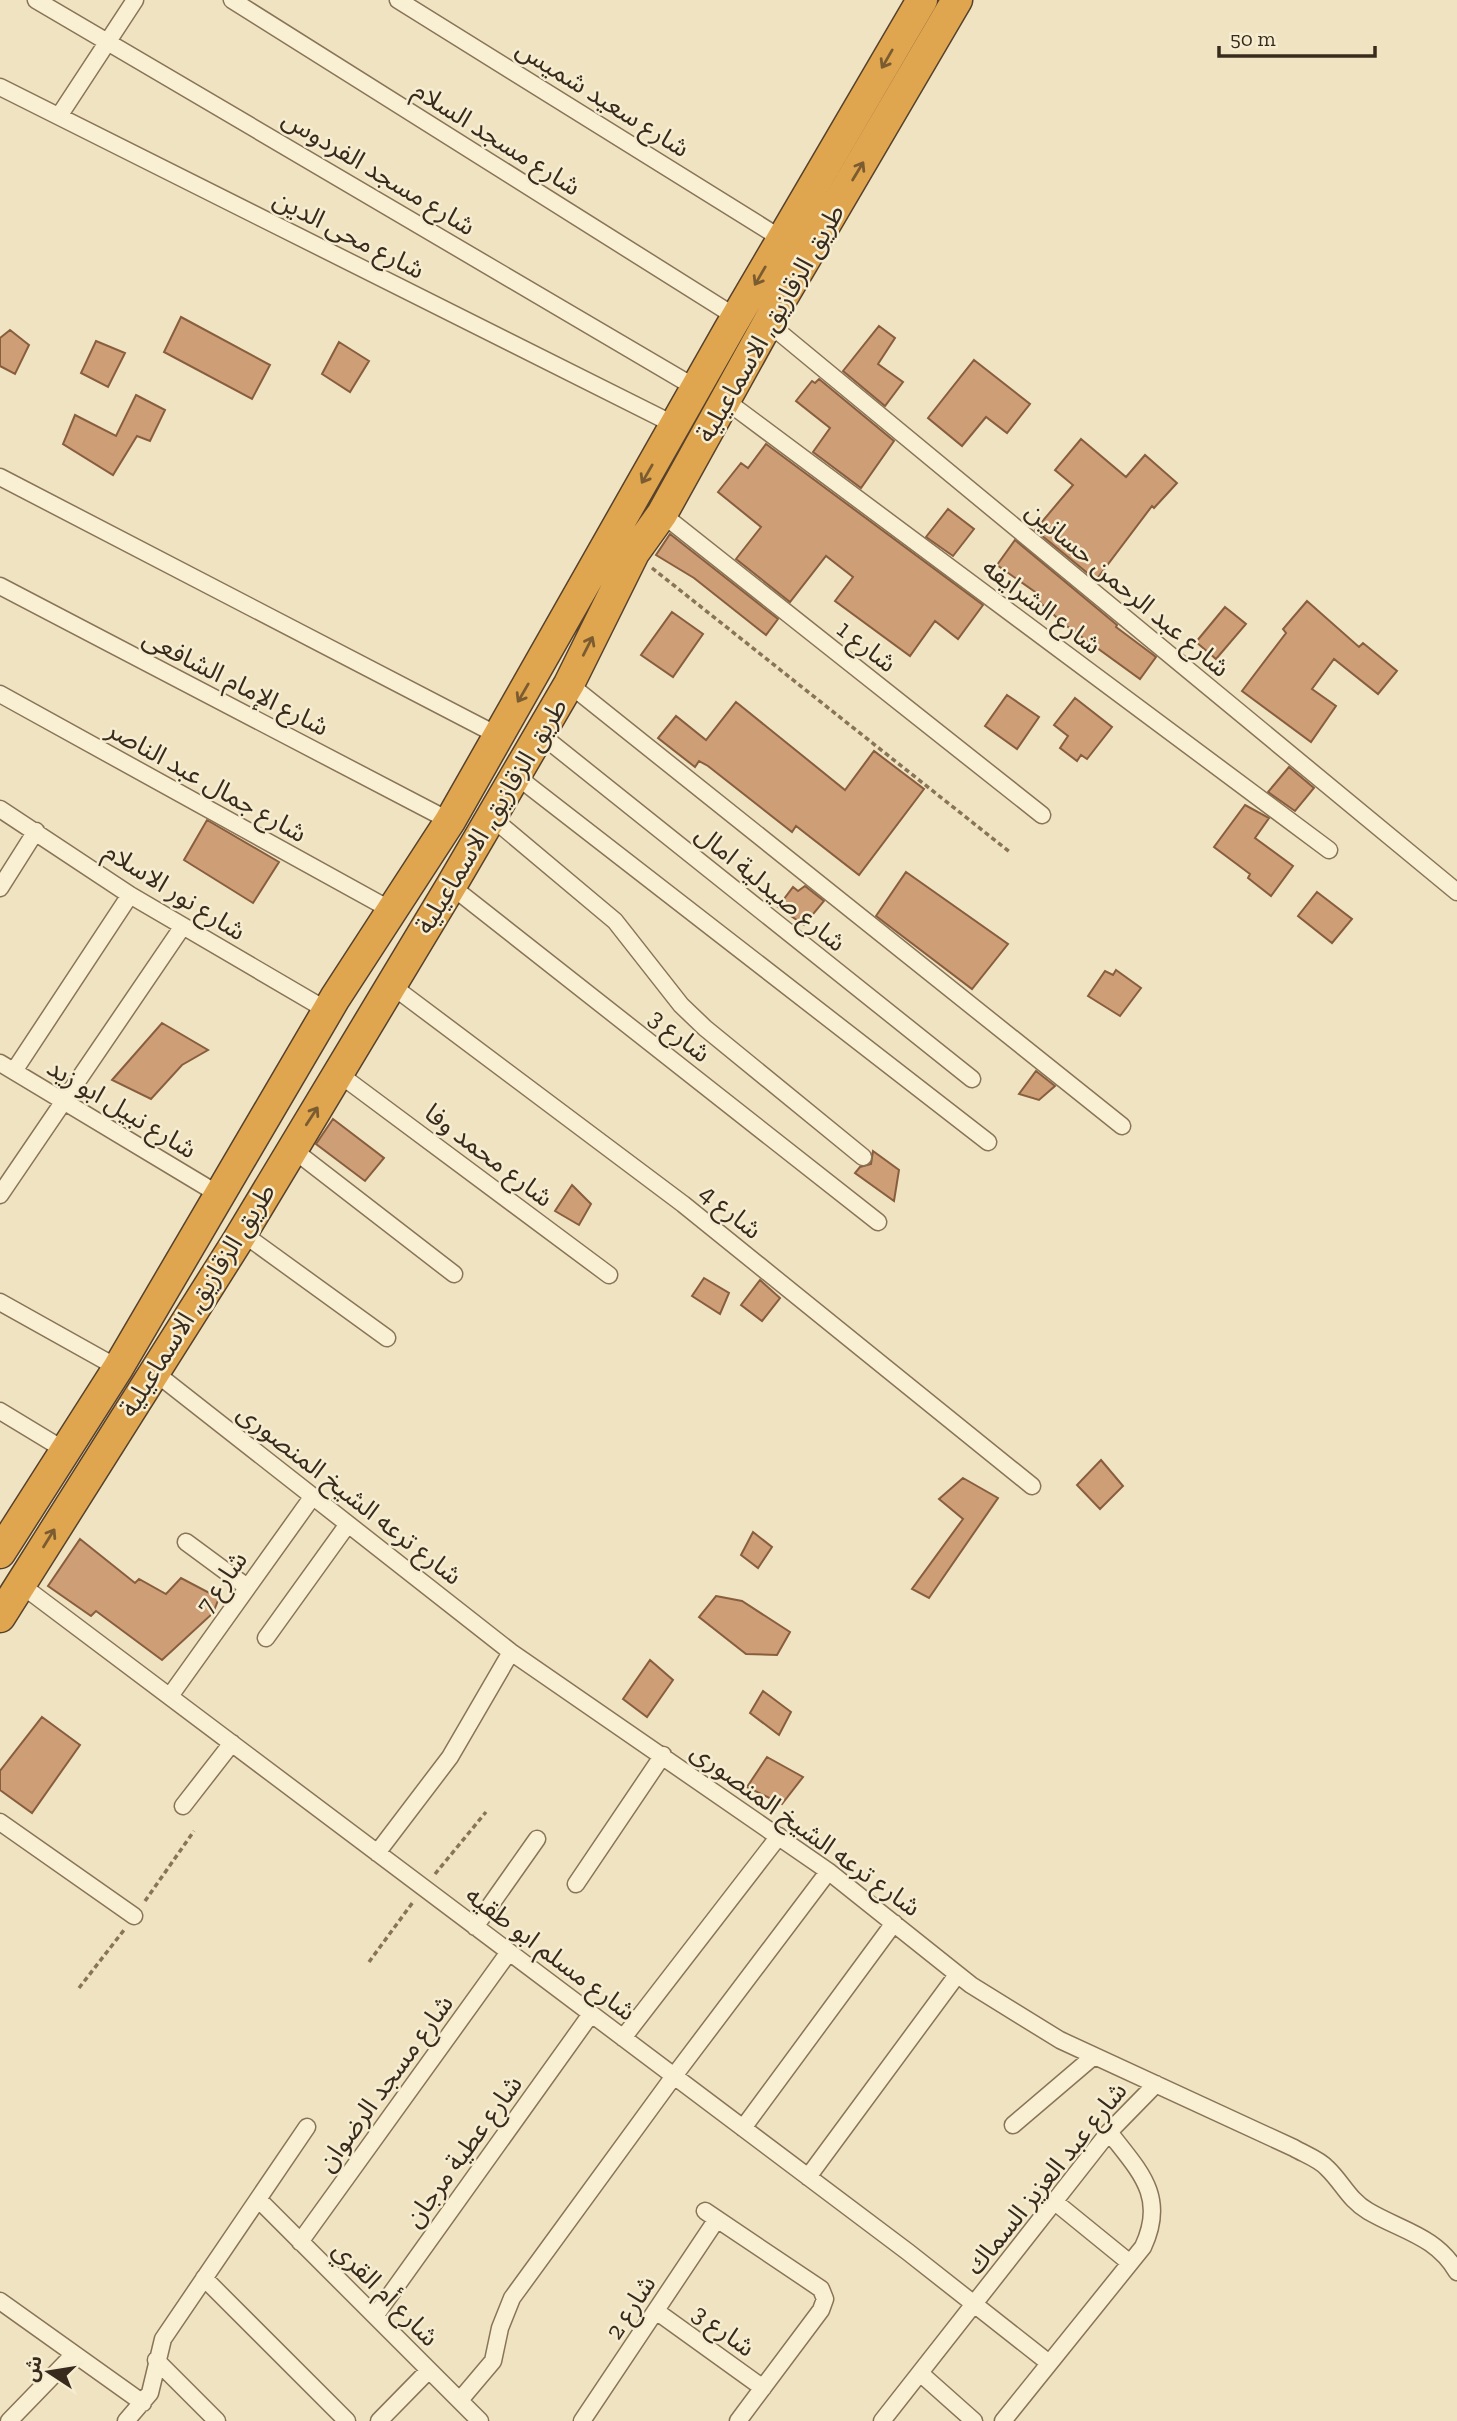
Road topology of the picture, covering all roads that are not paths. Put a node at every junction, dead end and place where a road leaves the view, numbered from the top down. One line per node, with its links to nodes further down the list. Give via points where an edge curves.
1 (36, 0): 7 (street, شارع مسجد الفردوس)
2 (135, 0): 7 (street)
3 (232, 0): 11 (street, شارع مسجد السلام)
4 (398, 0): 10 (street, شارع سعيد شميس)
5 (922, 0): 10 (highway, طريق الزقازيق, الاسماعيلية, one-way to 10)
6 (957, 0): 12 (highway, طريق الزقازيق, الاسماعيلية, one-way to 6)
7 (109, 41): 9 (street); 13 (street, شارع مسجد الفردوس)
8 (0, 87): 9 (street, شارع محى الدين)
9 (59, 116): 15 (street, شارع محى الدين)
10 (782, 239): 11 (highway, طريق الزقازيق, الاسماعيلية, one-way to 11)
11 (736, 317): 13 (highway, طريق الزقازيق, الاسماعيلية)
12 (768, 323): 14 (highway, طريق الزقازيق, الاسماعيلية); 32 (street, شارع عبد الرحمن حسانين)
13 (696, 387): 15 (highway, طريق الزقازيق, الاسماعيلية)
14 (725, 400): 17 (highway, طريق الزقازيق, الاسماعيلية); 29 (street, شارع الشرايفه)
15 (675, 425): 22 (highway, طريق الزقازيق, الاسماعيلية, one-way to 22)
16 (0, 477): 22 (street)
17 (662, 514): 19 (highway, طريق الزقازيق, الاسماعيلية, one-way to 17, via 634,553); 25 (street, شارع 1)
18 (0, 586): 27 (street, شارع الإمام الشافعى)
19 (569, 684): 21 (highway, طريق الزقازيق, الاسماعيلية); 44 (street)
20 (0, 694): 34 (street, شارع جمال عبد الناصر)
21 (540, 734): 23 (highway, طريق الزقازيق, الاسماعيلية); 42 (street, شارع صيدلية امال)
22 (499, 736): 27 (highway, طريق الزقازيق, الاسماعيلية)
23 (515, 775): 26 (highway, طريق الزقازيق, الاسماعيلية); 45 (street)
24 (0, 809): 28 (street, شارع نور الاسلام)
25 (1042, 815)
26 (491, 817): 30 (highway, طريق الزقازيق, الاسماعيلية); 47 (street, via 615,921 681,1005 705,1028)
27 (450, 821): 34 (highway, طريق الزقازيق, الاسماعيلية)
28 (36, 831): 31 (street); 33 (street, شارع نور الاسلام)
29 (1329, 850)
30 (451, 886): 36 (highway, طريق الزقازيق, الاسماعيلية); 50 (street, شارع 3)
31 (0, 888)
32 (1457, 892)
33 (131, 895): 35 (street, شارع نور الاسلام); 40 (street)
34 (384, 921): 36 (highway); 38 (highway, طريق الزقازيق, الاسماعيلية)
35 (183, 926): 38 (street, شارع نور الاسلام); 43 (street)
36 (408, 956): 37 (highway, طريق الزقازيق, الاسماعيلية)
37 (391, 985): 39 (highway, طريق الزقازيق, الاسماعيلية); 60 (street, شارع 4, via 683,1205)
38 (332, 1004): 39 (highway); 48 (highway, طريق الزقازيق, الاسماعيلية)
39 (370, 1021): 41 (highway, طريق الزقازيق, الاسماعيلية)
40 (7, 1067): 43 (street, شارع نبيل ابو زيد)
41 (339, 1074): 46 (highway, طريق الزقازيق, الاسماعيلية, one-way to 41); 53 (street, شارع محمد وفا)
42 (972, 1079)
43 (64, 1102): 48 (street, شارع نبيل ابو زيد); 49 (street)
44 (1122, 1126)
45 (988, 1142)
46 (291, 1147): 51 (highway, طريق الزقازيق, الاسماعيلية); 52 (street)
47 (863, 1157)
48 (218, 1194): 56 (highway, طريق الزقازيق, الاسماعيلية)
49 (0, 1195)
50 (878, 1222)
51 (242, 1233): 55 (street); 57 (highway, طريق الزقازيق, الاسماعيلية)
52 (454, 1274)
53 (609, 1275)
54 (0, 1302): 56 (street)
55 (387, 1338)
56 (118, 1368): 59 (highway, طريق الزقازيق, الاسماعيلية)
57 (153, 1371): 61 (street, شارع ترعه الشيخ المنصورى); 65 (highway, طريق الزقازيق, الاسماعيلية, one-way to 57)
58 (0, 1412): 59 (street)
59 (66, 1451): 64 (highway, طريق الزقازيق, الاسماعيلية)
60 (1032, 1486)
61 (313, 1496): 62 (street, شارع ترعه الشيخ المنصورى); 66 (street, شارع 7)
62 (348, 1524): 68 (street); 69 (street, شارع ترعه الشيخ المنصورى)
63 (186, 1542): 66 (street)
64 (0, 1553)
65 (20, 1584): 67 (highway, طريق الزقازيق, الاسماعيلية); 70 (street, شارع مسلم ابو طقيه)
66 (247, 1587): 70 (street, شارع 7)
67 (0, 1617)
68 (266, 1638)
69 (511, 1652): 72 (street, شارع ترعه الشيخ المنصورى); 77 (street, via 450,1757)
70 (170, 1696): 71 (street, شارع مسلم ابو طقيه)
71 (232, 1743): 73 (street); 77 (street, شارع مسلم ابو طقيه)
72 (663, 1755): 75 (street, شارع ترعه الشيخ المنصورى); 79 (street)
73 (183, 1806)
74 (0, 1822): 80 (street)
75 (779, 1836): 78 (street, شارع ترعه الشيخ المنصورى); 86 (street)
76 (537, 1839): 82 (street)
77 (377, 1853): 82 (street, شارع مسلم ابو طقيه)
78 (828, 1872): 81 (street, شارع ترعه الشيخ المنصورى); 88 (street)
79 (576, 1884)
80 (134, 1916)
81 (894, 1923): 84 (street, شارع ترعه الشيخ المنصورى); 92 (street)
82 (475, 1927): 83 (street, شارع مسلم ابو طقيه)
83 (509, 1952): 85 (street, شارع مسلم ابو طقيه); 97 (street, شارع مسجد الرضوان)
84 (957, 1975): 87 (street, شارع ترعه الشيخ المنصورى, via 1036,2026); 94 (street)
85 (592, 2014): 86 (street, شارع مسلم ابو طقيه); 104 (street, شارع عطية مرجان)
86 (623, 2038): 88 (street, شارع مسلم ابو طقيه)
87 (1094, 2056): 89 (street, شارع ترعه الشيخ المنصورى); 90 (street)
88 (674, 2076): 92 (street, شارع مسلم ابو طقيه); 111 (street, via 512,2298 493,2361)
89 (1156, 2084): 93 (street, شارع عبد العزيز السماك); 99 (street, شارع ترعه الشيخ المنصورى, via 1326,2167 1344,2192 1368,2211 1427,2239)
90 (1013, 2125)
91 (307, 2127): 95 (street)
92 (743, 2128): 94 (street, شارع مسلم ابو طقيه)
93 (1109, 2132): 96 (street, شارع عبد العزيز السماك); 98 (street, via 1151,2192 1151,2230)
94 (808, 2177): 102 (street, شارع مسلم ابو طقيه)
95 (258, 2199): 97 (street, شارع أم القري); 100 (street)
96 (1055, 2202): 98 (street); 102 (street, شارع عبد العزيز السماك)
97 (300, 2242): 104 (street, شارع أم القري)
98 (1130, 2263): 107 (street)
99 (1457, 2272)
100 (204, 2278): 106 (street, via 163,2339); 117 (street)
101 (0, 2301): 105 (street)
102 (975, 2304): 107 (street, شارع مسلم ابو طقيه); 109 (street, شارع عبد العزيز السماك)
103 (656, 2311): 110 (street, شارع 3); 110 (street, شارع 2, via 711,2215 821,2289 825,2300 821,2310); 113 (street, شارع 2)
104 (375, 2316): 108 (street, شارع أم القري)
105 (74, 2354): 112 (street); 114 (street)
106 (156, 2360): 112 (street, via 150,2393); 116 (street)
107 (1049, 2363): 123 (street)
108 (429, 2370): 111 (street, شارع أم القري); 118 (street)
109 (920, 2373): 121 (street, شارع عبد العزيز السماك); 122 (street)
110 (763, 2388): 120 (street)
111 (460, 2400): 119 (street, شارع أم القري)
112 (143, 2403): 115 (street)
113 (589, 2418)
114 (9, 2421)
115 (126, 2421)
116 (216, 2421)
117 (347, 2421)
118 (379, 2421)
119 (480, 2421)
120 (738, 2421)
121 (882, 2421)
122 (974, 2421)
123 (1003, 2421)

